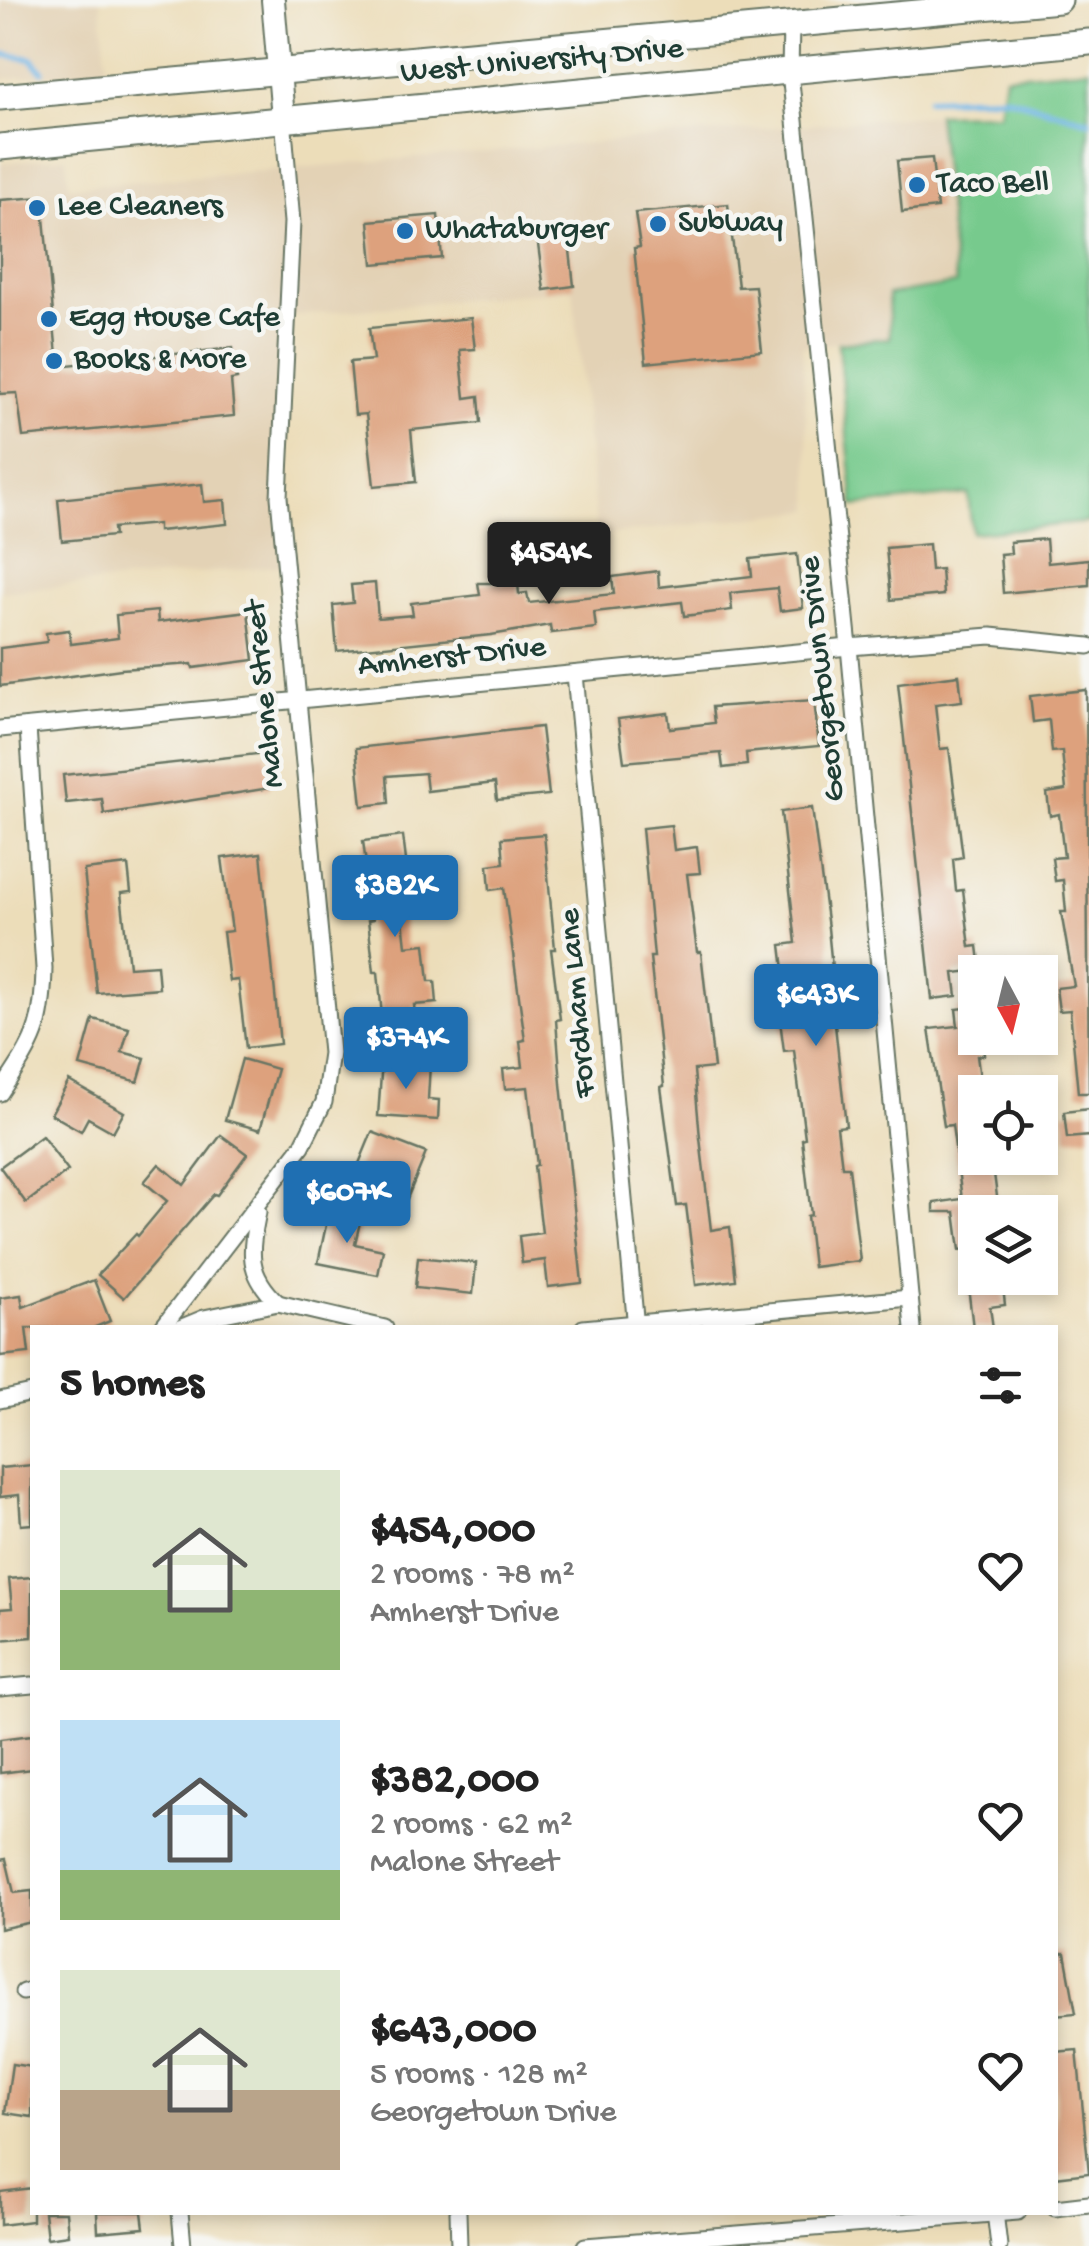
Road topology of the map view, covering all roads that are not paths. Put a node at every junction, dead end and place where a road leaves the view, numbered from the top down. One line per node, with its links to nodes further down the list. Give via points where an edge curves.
1 (272, 0): 5 (street, Malone Street)
2 (1059, 0): 3 (main road, West University Drive)
3 (792, 25): 5 (main road, West University Drive); 6 (street, Georgetown Drive)
4 (1089, 42): 6 (main road, West University Drive)
5 (279, 70): 7 (main road, West University Drive); 8 (street, Malone Street)
6 (790, 72): 8 (main road, West University Drive); 11 (street, Georgetown Drive)
7 (0, 97)
8 (284, 118): 9 (main road, West University Drive); 13 (street, Malone Street, via 292,222 280,497)
9 (0, 147)
10 (1089, 646): 11 (street, Amherst Drive, via 991,636)
11 (849, 647): 12 (street, Amherst Drive); 18 (street, Georgetown Drive)
12 (576, 674): 13 (street, Amherst Drive); 23 (street, Fordham Lane)
13 (299, 701): 14 (street, Amherst Drive); 17 (street, Malone Street, via 332,1053 313,1126)
14 (28, 726): 15 (street, Amherst Drive); 16 (street, via 44,1007 23,1062)
15 (0, 729)
16 (0, 1093)
17 (260, 1204): 19 (street, via 251,1264); 20 (street, Malone Street)
18 (910, 1298): 23 (street); 24 (street, Georgetown Drive)
19 (278, 1303): 21 (street); 22 (street)
20 (164, 1325)
21 (187, 1325)
22 (372, 1325)
23 (636, 1325)
24 (912, 1325)
25 (30, 1394): 26 (street)
26 (3, 1400): 27 (street)
27 (30, 1406)
28 (30, 1685): 29 (street)
29 (0, 1688)
30 (1089, 2204): 31 (street)
31 (1058, 2208)
32 (180, 2215): 36 (street)
33 (458, 2215): 37 (street)
34 (982, 2215): 38 (street)
35 (995, 2215): 39 (street)
36 (183, 2246)
37 (459, 2246)
38 (585, 2246)
39 (999, 2246)

